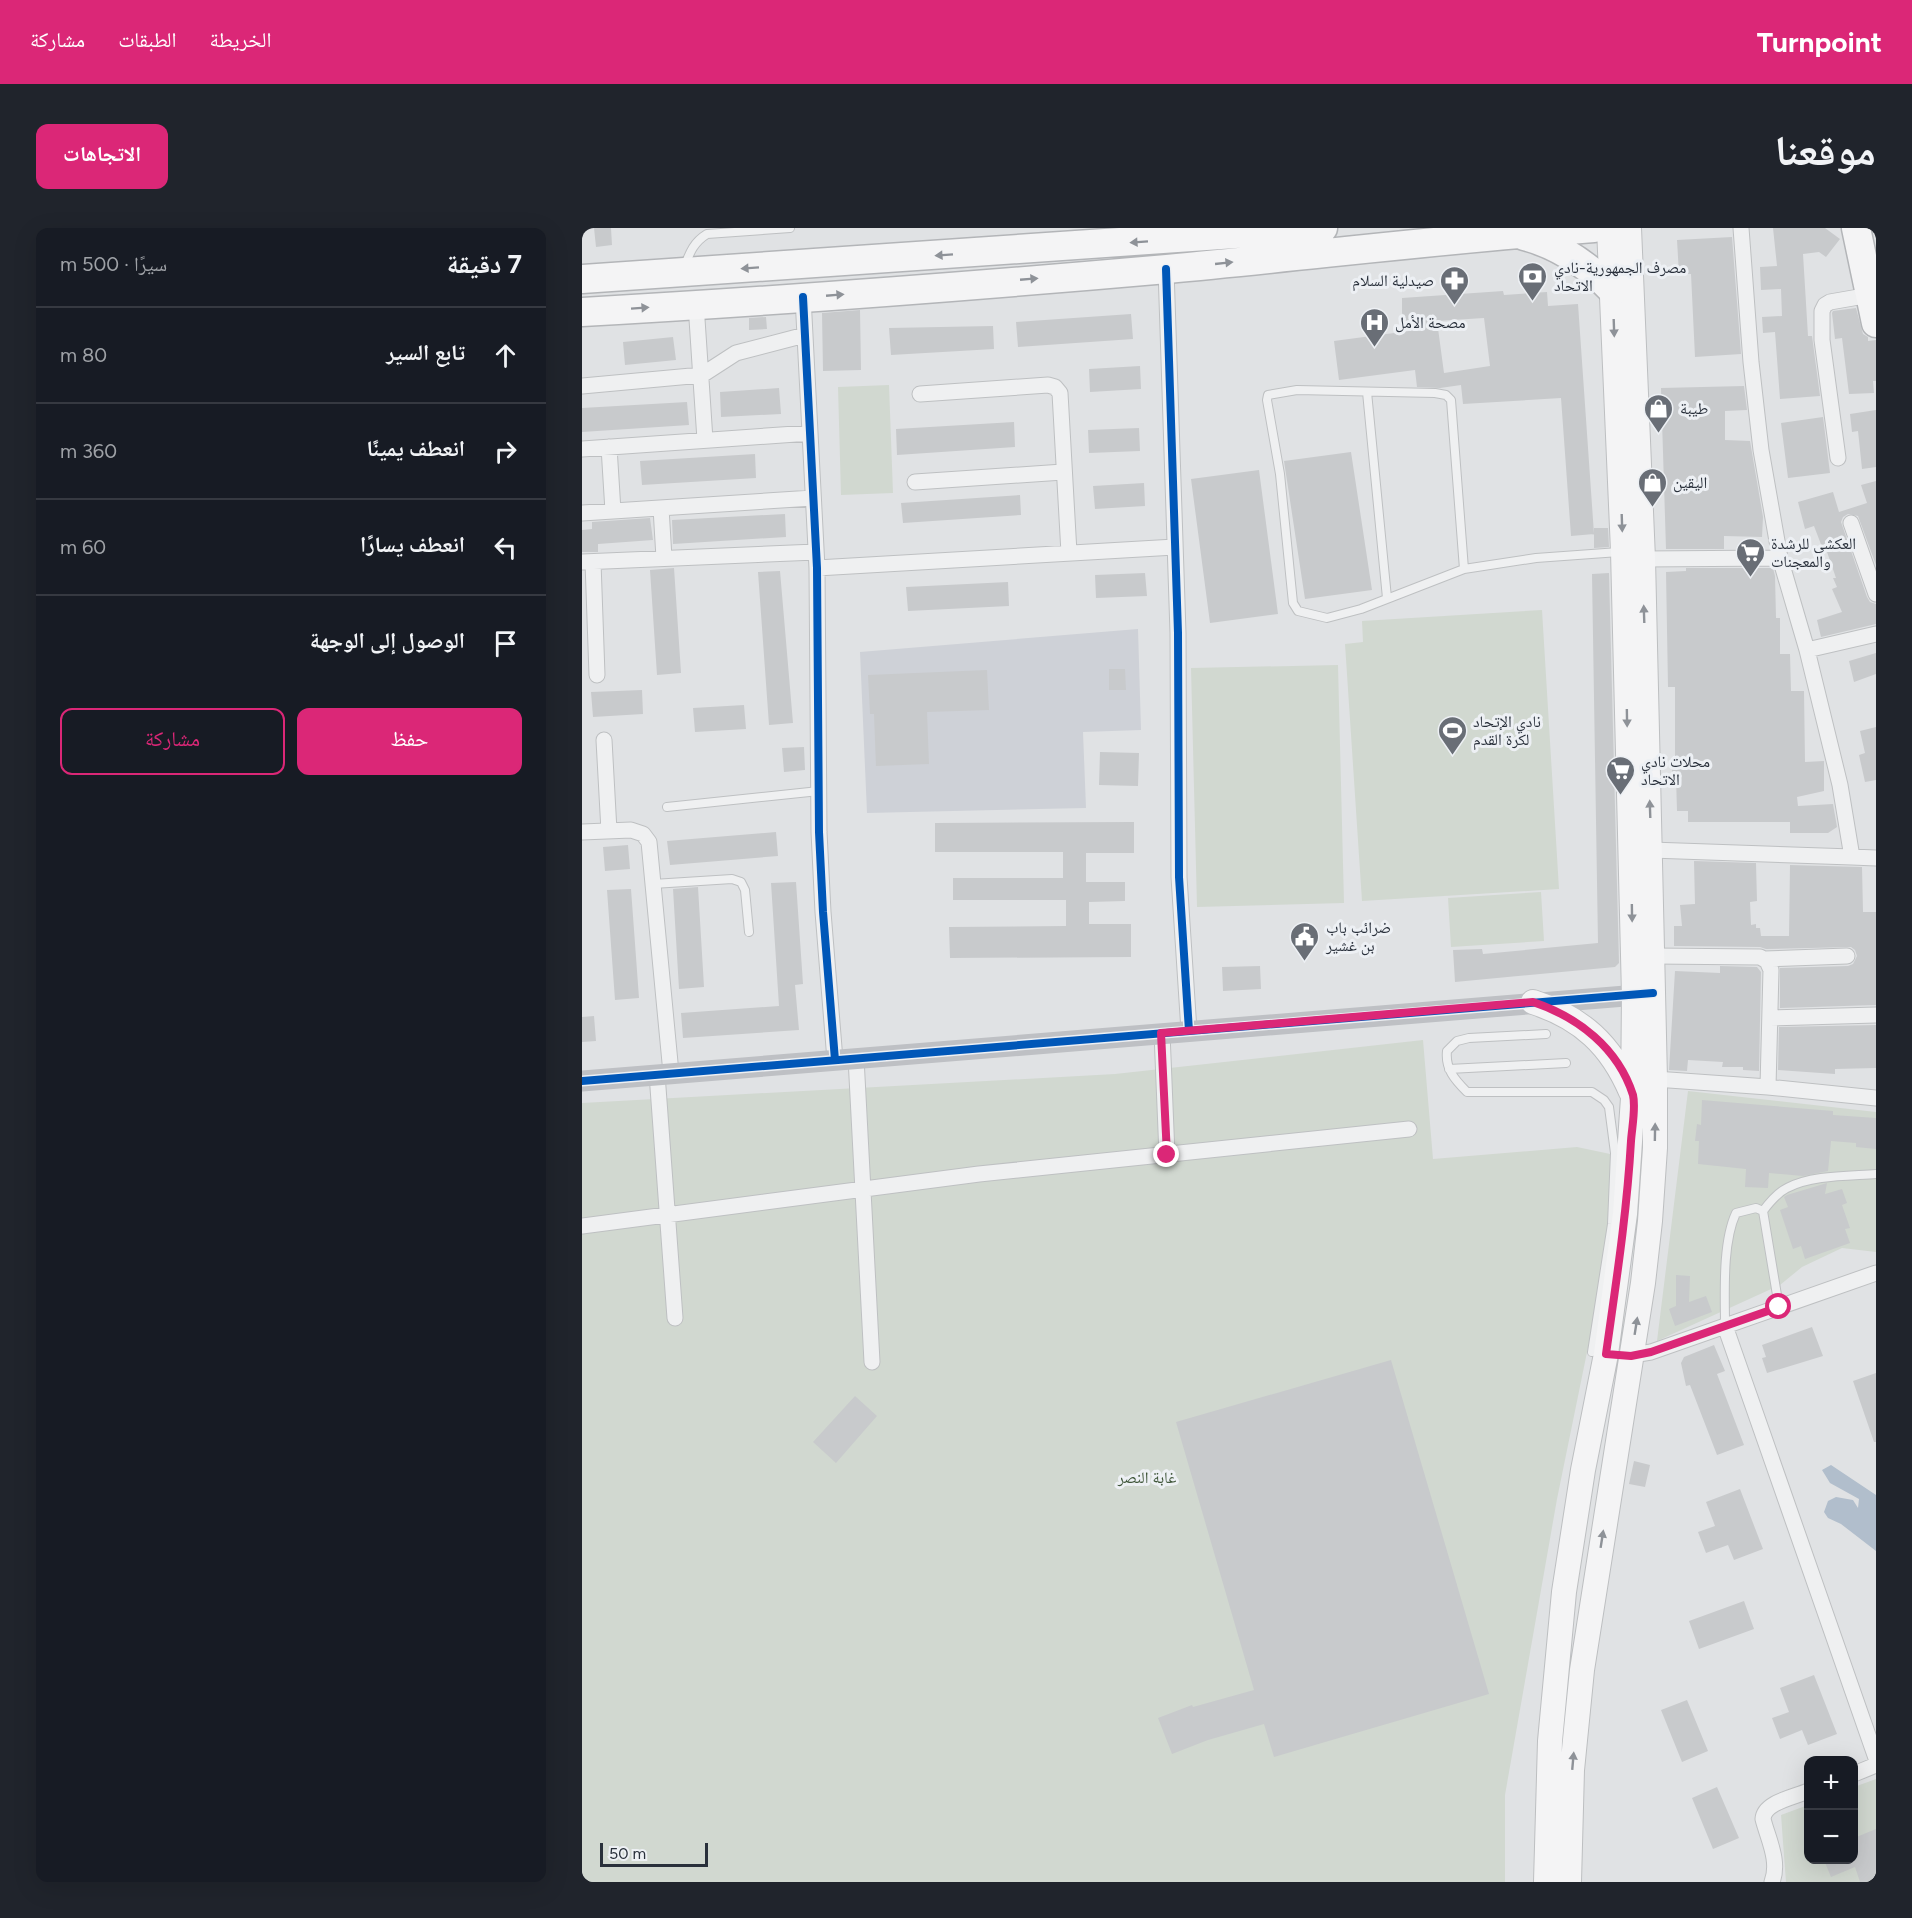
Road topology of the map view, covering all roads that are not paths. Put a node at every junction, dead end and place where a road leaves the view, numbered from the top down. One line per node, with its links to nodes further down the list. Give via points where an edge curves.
1 (790, 228): 13 (lane, via 707,234 691,249)
2 (1323, 228): 9 (highway)
3 (1594, 228): 10 (highway)
4 (1609, 228): 15 (main road)
5 (1629, 228): 41 (main road)
6 (1741, 228): 43 (street, via 1761,450)
7 (1856, 228): 16 (highway)
8 (1872, 228): 11 (highway)
9 (1170, 234): 13 (highway, one-way to 13)
10 (1513, 234): 12 (highway, one-way to 10); 15 (highway, via 1545,243 1575,258)
11 (1876, 246)
12 (1166, 269): 17 (highway, one-way to 12); 38 (street)
13 (682, 273): 14 (highway)
14 (582, 279)
15 (1613, 291): 41 (main road, one-way to 41)
16 (1870, 295): 20 (highway); 30 (street, via 1830,302 1822,311 1822,340)
17 (803, 297): 18 (highway); 21 (street)
18 (696, 304): 19 (highway, one-way to 18); 22 (street)
19 (582, 312)
20 (1876, 323)
21 (805, 335): 22 (street, via 736,352); 26 (street)
22 (702, 375): 23 (street); 27 (street)
23 (582, 386)
24 (1367, 392): 46 (lane, via 1435,393 1451,400); 48 (lane); 48 (lane, via 1297,390 1275,392 1267,400 1280,474 1293,603 1298,611 1327,618)
25 (920, 394): 31 (street, via 1055,387 1060,393)
26 (810, 433): 27 (street); 33 (street)
27 (705, 440): 28 (street)
28 (609, 447): 29 (street); 35 (street)
29 (582, 449)
30 (1838, 458)
31 (1063, 472): 32 (street); 40 (street)
32 (915, 482)
33 (813, 498): 34 (street); 39 (street)
34 (661, 508): 35 (street); 42 (street)
35 (613, 511): 36 (street)
36 (582, 513)
37 (1851, 523): 47 (street)
38 (1175, 547): 40 (street); 69 (street, via 1179,878)
39 (816, 552): 42 (street); 45 (street)
40 (1069, 552): 45 (street)
41 (1633, 555): 43 (street); 46 (lane, via 1536,558); 57 (main road, one-way to 41); 65 (main road, one-way to 65)
42 (664, 558): 44 (street)
43 (1780, 558): 50 (street)
44 (587, 562): 51 (street)
45 (816, 568): 53 (street)
46 (1464, 569): 48 (lane)
47 (1876, 594)
48 (1388, 598)
49 (1876, 634): 50 (street)
50 (1806, 650): 58 (street, via 1840,785)
51 (597, 675)
52 (604, 740): 55 (street)
53 (819, 791): 54 (lane); 73 (street, via 823,912)
54 (667, 807)
55 (609, 831): 56 (street); 60 (street, via 644,834 649,842)
56 (582, 832)
57 (1651, 850): 58 (street); 62 (main road)
58 (1852, 858): 59 (street)
59 (1876, 858)
60 (653, 884): 61 (lane, via 732,879 741,882); 76 (street)
61 (749, 933)
62 (1653, 956): 64 (street); 65 (main road)
63 (1847, 956): 64 (street)
64 (1764, 959): 68 (street, via 1771,970)
65 (1643, 994): 66 (street); 77 (main road); 80 (main road)
66 (1533, 1002): 69 (street); 80 (main road, via 1571,1018 1587,1030 1615,1060)
67 (1876, 1016): 68 (street)
68 (1770, 1018): 79 (street)
69 (1189, 1031): 70 (street)
70 (1161, 1033): 72 (street); 83 (street)
71 (1546, 1034): 75 (lane, via 1457,1041 1447,1051)
72 (856, 1058): 73 (street); 85 (street)
73 (835, 1060): 76 (street)
74 (1566, 1063): 75 (lane)
75 (1449, 1069): 93 (lane, via 1467,1092 1592,1092 1609,1107 1615,1153)
76 (664, 1073): 78 (street); 87 (street)
77 (1655, 1079): 79 (street); 94 (main road, one-way to 77, via 1650,1221)
78 (582, 1081)
79 (1768, 1087): 81 (street)
80 (1634, 1098): 93 (main road, via 1625,1214)
81 (1876, 1098)
82 (1409, 1129): 83 (street)
83 (1167, 1155): 85 (street)
84 (1876, 1174): 86 (lane, via 1839,1176 1787,1188)
85 (864, 1190): 87 (street); 95 (street)
86 (1763, 1211): 90 (lane); 92 (lane, via 1756,1208 1736,1213 1732,1221 1725,1272)
87 (668, 1215): 88 (street); 91 (street)
88 (582, 1226)
89 (1876, 1272): 90 (street)
90 (1779, 1307): 92 (street)
91 (675, 1318)
92 (1725, 1326): 94 (street); 98 (street)
93 (1599, 1353): 94 (street); 96 (main road)
94 (1631, 1356): 97 (main road, one-way to 94)
95 (872, 1362)
96 (1564, 1592): 97 (main road); 102 (main road)
97 (1593, 1597): 102 (main road, one-way to 97)
98 (1876, 1758)
99 (1876, 1765): 100 (street)
100 (1858, 1772)
101 (1804, 1793): 105 (street, via 1763,1813 1774,1858)
102 (1558, 1803): 103 (main road); 104 (main road)
103 (1546, 1882)
104 (1569, 1882)
105 (1772, 1882)

